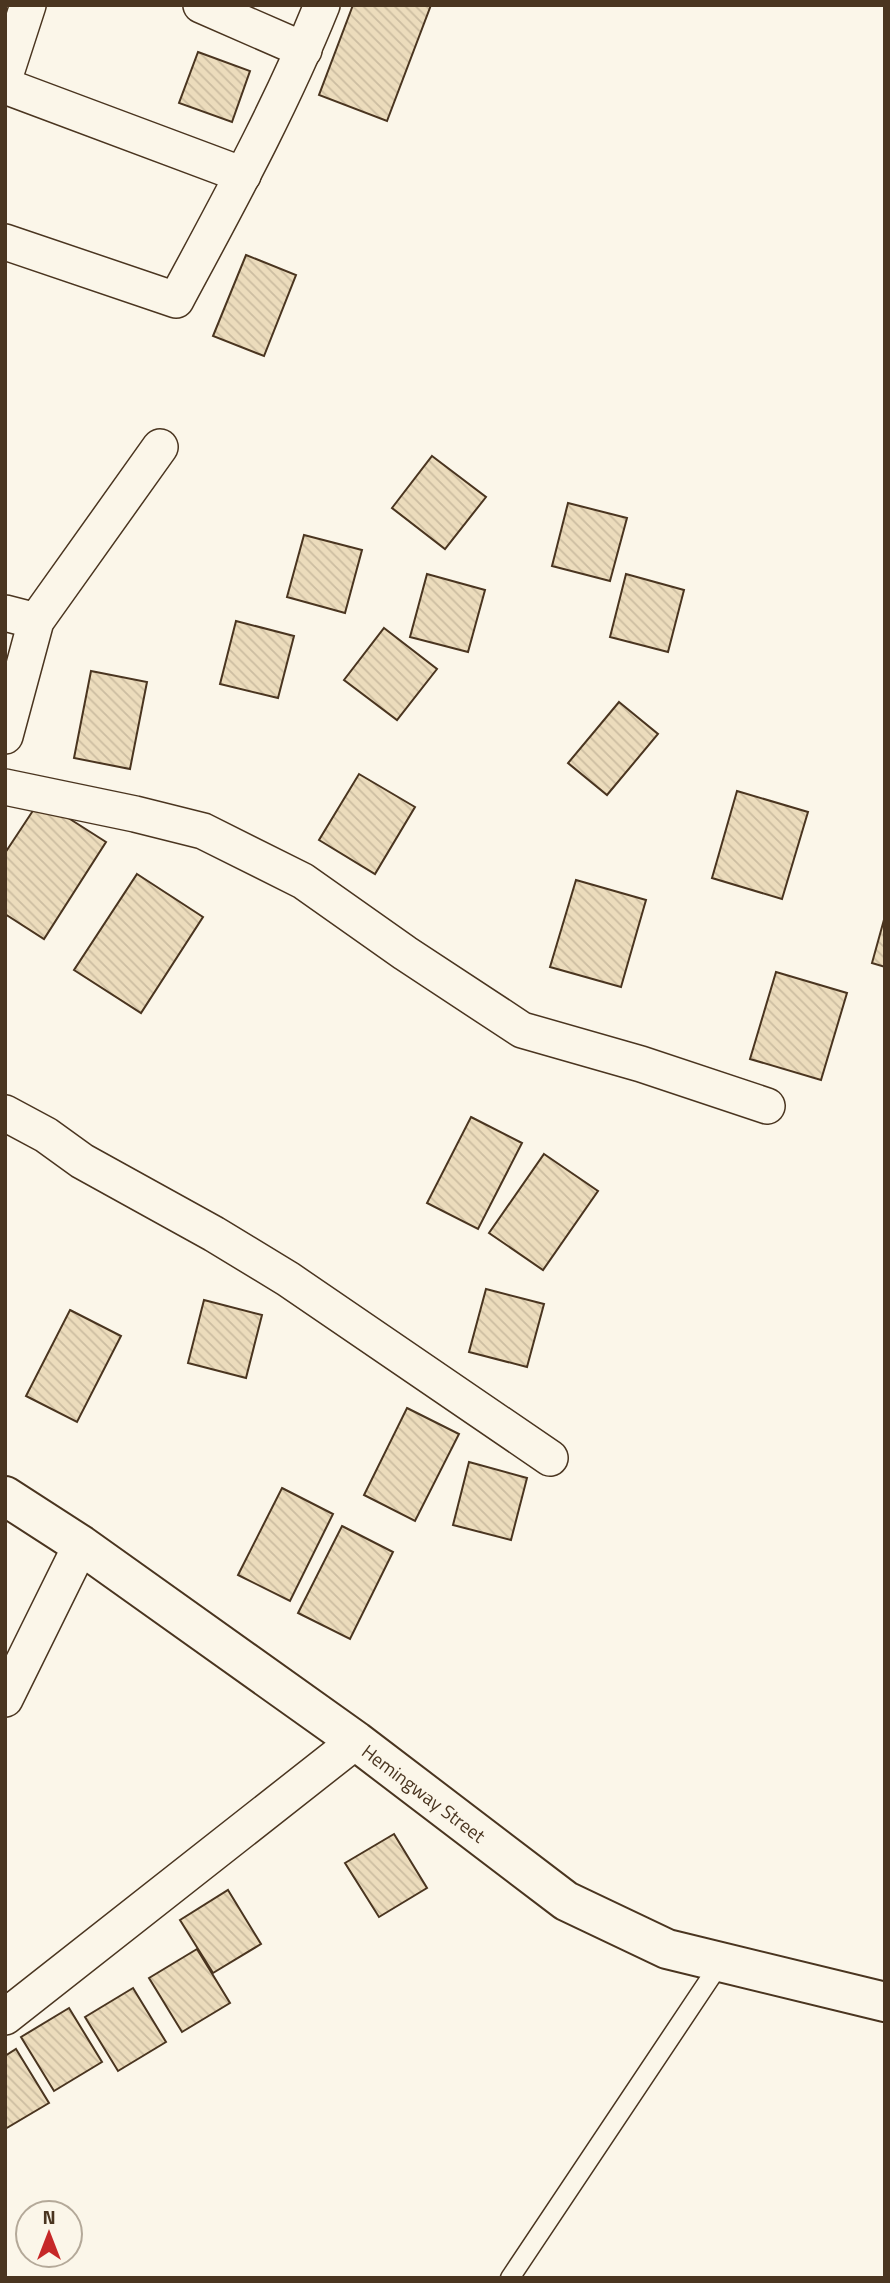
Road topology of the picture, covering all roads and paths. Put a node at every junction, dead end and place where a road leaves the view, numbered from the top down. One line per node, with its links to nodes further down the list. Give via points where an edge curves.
1 (28, 5): 5 (street)
2 (201, 5): 4 (street)
3 (322, 5): 4 (street)
4 (304, 50): 7 (street)
5 (5, 76)
6 (5, 86): 7 (street)
7 (243, 175): 8 (street, via 176,300)
8 (5, 242)
9 (160, 447): 10 (street)
10 (21, 617): 11 (street)
11 (5, 736)
12 (5, 787): 13 (street, via 203,831 303,881 522,1030)
13 (767, 1106)
14 (5, 1113): 15 (street, via 288,1279)
15 (550, 1458)
16 (5, 1496): 17 (main road, Hemingway Street)
17 (81, 1545): 18 (street); 19 (main road, Hemingway Street)
18 (5, 1699)
19 (356, 1741): 20 (main road, Hemingway Street, via 566,1901 667,1949); 22 (street)
20 (721, 1962): 21 (main road, Hemingway Street); 23 (lane)
21 (885, 2002)
22 (5, 2017)
23 (510, 2278)

